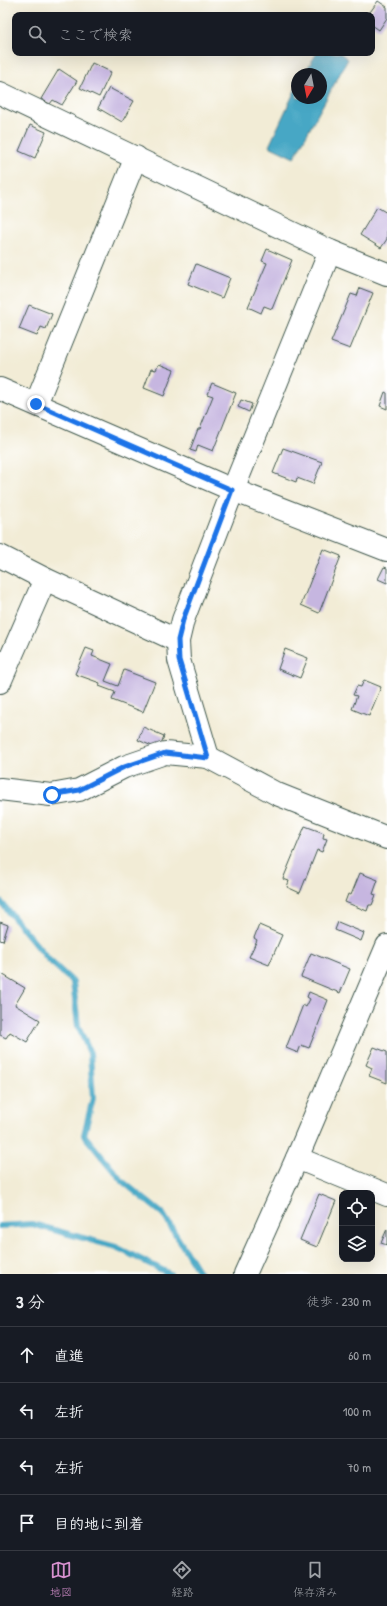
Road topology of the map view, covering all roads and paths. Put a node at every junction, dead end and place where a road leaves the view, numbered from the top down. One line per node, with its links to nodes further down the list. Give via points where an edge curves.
1 (1, 97): 2 (street)
2 (136, 157): 3 (street); 6 (street)
3 (330, 251): 4 (street); 7 (street)
4 (387, 274)
5 (0, 389): 6 (street)
6 (36, 404): 7 (street)
7 (232, 490): 8 (street); 11 (street, via 183,620)
8 (385, 543)
9 (0, 556): 10 (street)
10 (45, 579): 11 (street); 12 (street)
11 (178, 640): 13 (street, via 179,660)
12 (0, 682)
13 (208, 758): 14 (street, via 165,753 124,767 79,790 52,795); 15 (street, via 277,794)
14 (0, 789)
15 (387, 838)
16 (387, 946): 17 (street)
17 (297, 1158): 18 (street); 19 (street)
18 (387, 1195)
19 (245, 1274)

